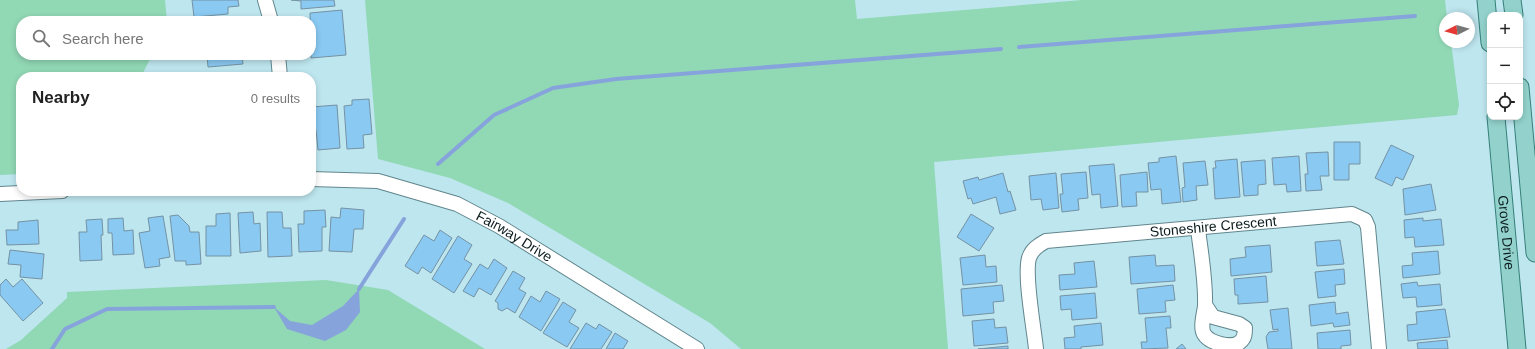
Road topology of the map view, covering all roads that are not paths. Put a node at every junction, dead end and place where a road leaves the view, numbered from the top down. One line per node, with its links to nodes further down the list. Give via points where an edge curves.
1 (265, 0): 6 (street)
2 (1486, 0): 4 (main road)
3 (1512, 0): 5 (main road)
4 (1487, 12)
5 (1514, 12)
6 (270, 16)
7 (278, 60): 8 (street)
8 (280, 72)
9 (1496, 120): 20 (main road, Grove Drive)
10 (1523, 120): 15 (main road, Grove Drive)
11 (316, 179): 17 (street, Fairway Drive, via 378,181 456,204 499,226)
12 (16, 193): 13 (street)
13 (0, 194)
14 (1198, 229): 16 (street); 18 (street, Stoneshire Crescent, via 1062,238 1046,241 1034,249 1029,258 1028,275); 19 (street, Stoneshire Crescent, via 1342,214 1359,216 1365,220 1368,227)
15 (1535, 253)
16 (1205, 305)
17 (697, 349)
18 (1036, 349)
19 (1379, 349)
20 (1517, 349)

